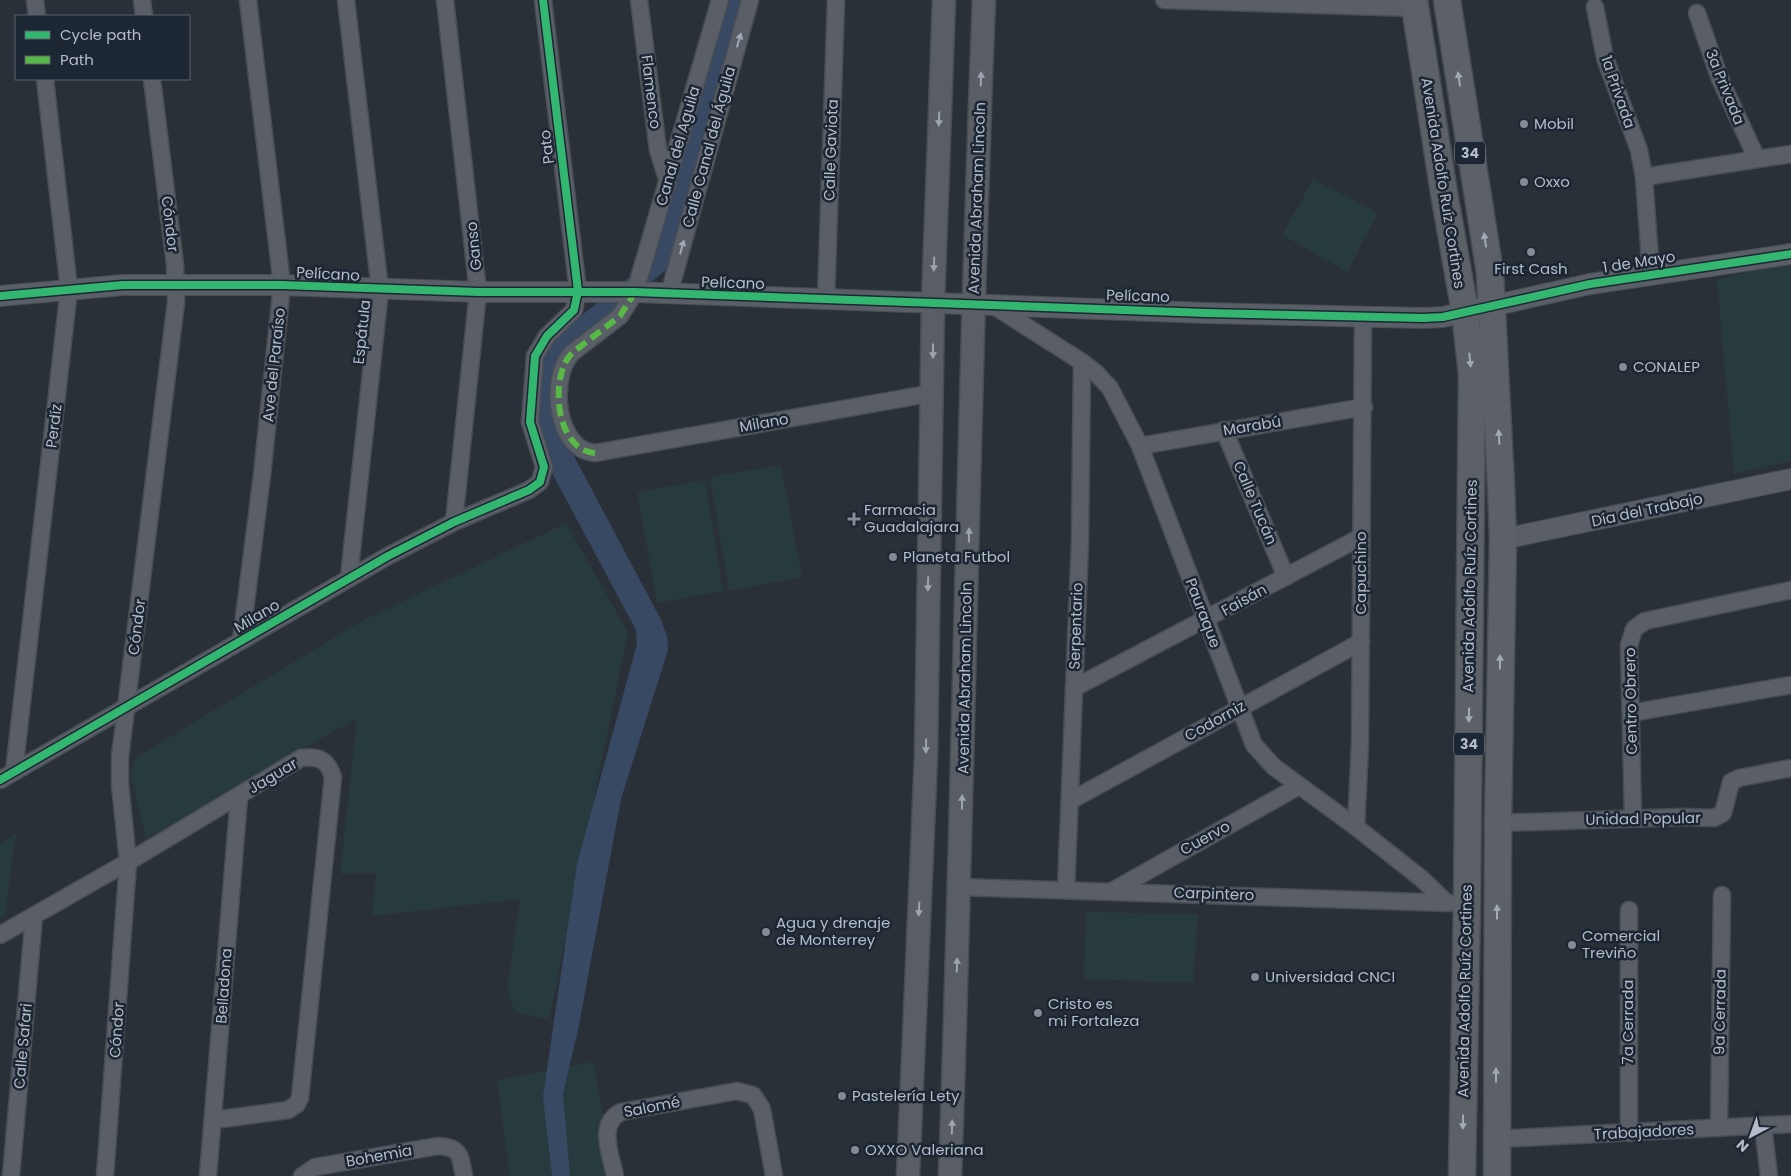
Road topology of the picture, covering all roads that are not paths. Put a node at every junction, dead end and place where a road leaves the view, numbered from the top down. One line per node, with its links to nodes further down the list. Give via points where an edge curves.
1 (35, 0): 19 (street)
2 (142, 0): 20 (street)
3 (248, 0): 30 (street, Ave del Paraíso)
4 (346, 0): 32 (street, Espátula)
5 (445, 0): 33 (street, Ganso)
6 (543, 0): 34 (street, Pato)
7 (639, 0): 26 (street, Flamenco, via 658,150)
8 (720, 0): 26 (street, Canal del Aguila)
9 (750, 0): 36 (street, Calle Canal del Águila, one-way to 9)
10 (836, 0): 38 (street, Calle Gaviota)
11 (944, 0): 39 (main road, one-way to 39)
12 (984, 0): 40 (main road, Avenida Abraham Lincoln, one-way to 12)
13 (1164, 0): 15 (street)
14 (1447, 0): 41 (main road, Avenida Adolfo Ruíz Cortines / 34, one-way to 14)
15 (1305, 2): 16 (street)
16 (1415, 4): 42 (main road, Avenida Adolfo Ruíz Cortines / 34)
17 (1595, 7): 25 (street, 1a Privada, via 1606,58 1638,150)
18 (1697, 13): 24 (street, 3a Privada, via 1720,79)
19 (37, 15)
20 (144, 15)
21 (45, 80): 31 (street, Perdíz)
22 (152, 80): 29 (street, Cóndor)
23 (1791, 154): 24 (street)
24 (1757, 159): 25 (street)
25 (1644, 178): 28 (street, 1a Privada)
26 (668, 182): 35 (street, Canal del Aguila)
27 (1791, 254): 28 (street, 1 de Mayo)
28 (1651, 274): 41 (street, 1 de Mayo)
29 (176, 284): 30 (street, Pelícano); 31 (street, Pelícano); 63 (street, Cóndor)
30 (282, 285): 32 (street, Pelícano); 59 (street, Ave del Paraíso)
31 (69, 289): 37 (street, Pelícano); 67 (street, Perdíz)
32 (380, 290): 33 (street, Pelícano); 55 (street, Espátula)
33 (478, 292): 34 (street, Pelícano); 52 (street, Ganso)
34 (578, 292): 35 (street, Pelícano); 52 (street, Milano, via 574,310 547,336 535,356 530,422 544,467 543,478 534,488)
35 (635, 292): 36 (street, Pelícano); 50 (street, Canal del Aguila, via 620,316 572,353 561,368 562,424 576,447)
36 (669, 294): 38 (street, Pelícano)
37 (0, 296)
38 (826, 300): 39 (street, Pelícano)
39 (933, 303): 40 (street, Pelícano); 45 (main road, one-way to 45)
40 (983, 303): 43 (street, Pelícano); 44 (street, Pauraque); 75 (main road, Avenida Abraham Lincoln, one-way to 40)
41 (1493, 306): 42 (street, 1 de Mayo); 54 (main road, Avenida Adolfo Ruíz Cortines / 34, one-way to 41)
42 (1465, 312): 43 (street, Pelícano, via 1443,317); 47 (main road, Avenida Adolfo Ruíz Cortines / 34, one-way to 47, via 1472,375)
43 (1363, 318): 46 (street, Capuchino)
44 (1082, 362): 49 (street, Pauraque, via 1110,388); 62 (street, Serpentario)
45 (933, 393): 50 (street, Milano); 96 (main road, one-way to 96, via 926,757)
46 (1364, 407): 48 (street, Marabú); 53 (street, Capuchino)
47 (1472, 420): 54 (main road, via 1482,456 1481,513 1486,523); 79 (main road, Avenida Adolfo Ruíz Cortines / 34, one-way to 79)
48 (1224, 430): 49 (street, Marabú); 56 (street, Calle Tucán)
49 (1140, 446): 58 (street, Pauraque)
50 (595, 453)
51 (1791, 480): 54 (street, Día del Trabajo)
52 (454, 522): 55 (street, Milano)
53 (1361, 537): 56 (street, Faisán); 60 (street, Capuchino)
54 (1503, 539): 72 (main road, Avenida Adolfo Ruíz Cortines / 34, one-way to 54)
55 (349, 577): 59 (street, Milano)
56 (1286, 577): 58 (street, Faisán)
57 (1791, 590): 65 (street, Centro Obrero, via 1638,624 1629,644)
58 (1206, 620): 62 (street, Faisán); 64 (street, Pauraque)
59 (241, 641): 63 (street, Milano)
60 (1361, 642): 64 (street, Codorniz); 73 (street, Capuchino)
61 (1791, 686): 65 (street)
62 (1074, 688): 70 (street, Serpentario)
63 (128, 705): 67 (street, Milano); 74 (street, Cóndor, via 120,757 120,784)
64 (1239, 708): 68 (street, Pauraque, via 1260,753); 70 (street, Codorniz)
65 (1631, 713): 71 (street, Centro Obrero)
66 (1791, 768): 71 (street, Unidad Popular, via 1731,782 1723,813 1714,818)
67 (7, 776)
68 (1299, 786): 73 (street, Pauraque); 77 (street, Cuervo)
69 (239, 797): 74 (street, Jaguar); 83 (street, Belladona); 83 (street, Jaguar, via 301,758 323,759 333,776 300,1098 288,1110)
70 (1070, 801): 76 (street, Serpentario)
71 (1634, 818): 72 (street, Unidad Popular)
72 (1498, 822): 88 (main road, Avenida Adolfo Ruíz Cortines / 34, one-way to 72)
73 (1356, 827): 79 (street, Pauraque)
74 (128, 862): 81 (street, Jaguar); 91 (street, Cóndor)
75 (960, 887): 76 (street, Carpintero); 97 (main road, Avenida Abraham Lincoln, one-way to 75)
76 (1066, 890): 77 (street, Carpintero)
77 (1112, 891): 79 (street, Carpintero)
78 (1722, 895): 86 (street, 9a Cerrada)
79 (1457, 903): 98 (main road, Avenida Adolfo Ruíz Cortines / 34, one-way to 98)
80 (1629, 910): 87 (street, 7a Cerrada)
81 (34, 916): 82 (street, Jaguar); 90 (street, Calle Safari)
82 (0, 935)
83 (214, 1120): 92 (street, Belladona)
84 (1791, 1124): 85 (street, Trabajadores)
85 (1763, 1126): 86 (street, Trabajadores); 100 (street)
86 (1719, 1128): 87 (street, Trabajadores)
87 (1629, 1133): 88 (street, Trabajadores)
88 (1497, 1139): 99 (main road, Avenida Adolfo Ruíz Cortines / 34)
89 (303, 1175): 93 (street, Bohemia, via 315,1167 449,1146 460,1156)
90 (11, 1176)
91 (105, 1176)
92 (208, 1176)
93 (464, 1176)
94 (615, 1176): 95 (street, Salomé, via 607,1136 607,1128 614,1115 737,1091 753,1095 762,1109)
95 (774, 1176)
96 (908, 1176)
97 (950, 1176)
98 (1462, 1176)
99 (1497, 1176)
100 (1769, 1176)

